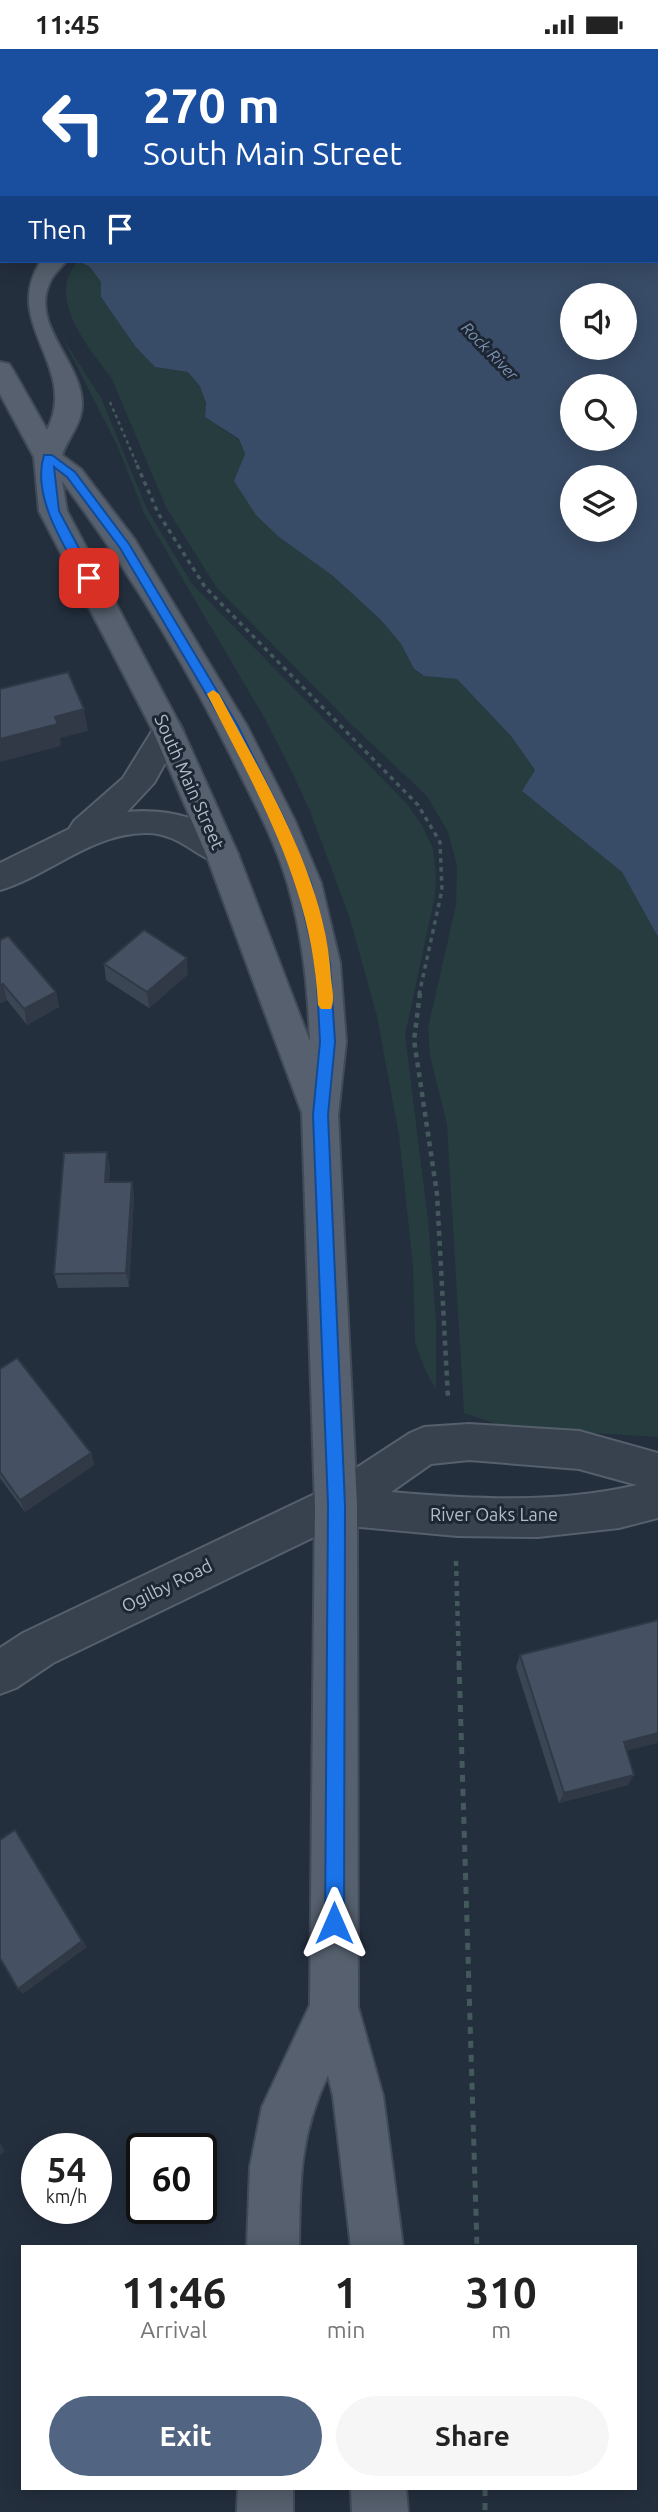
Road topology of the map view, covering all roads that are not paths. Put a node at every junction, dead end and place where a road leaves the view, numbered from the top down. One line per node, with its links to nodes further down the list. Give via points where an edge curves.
1 (51, 263): 3 (main road, via 29,293 30,310 65,386 69,405)
2 (0, 370): 3 (main road, South Main Street)
3 (48, 457): 4 (main road, South Main Street, via 53,511); 8 (main road, South Main Street, via 71,475 125,546 232,726 279,821 304,883 323,964 328,1042)
4 (168, 731): 5 (street, via 148,772 123,799); 6 (main road, South Main Street)
5 (69, 841): 6 (street, via 123,823 168,824 196,834); 7 (street)
6 (222, 854): 8 (main road, South Main Street)
7 (0, 878)
8 (320, 1115): 11 (main road, South Main Street)
9 (658, 1472): 11 (street, via 579,1450 469,1442 424,1446)
10 (658, 1499): 11 (street, River Oaks Lane, via 595,1514 454,1518)
11 (336, 1505): 12 (street, Ogilby Road, via 38,1648); 13 (main road, South Main Street)
12 (0, 1673)
13 (334, 2007): 14 (main road, South Main Street, via 287,2107 275,2167); 15 (main road, South Main Street, via 358,2096)
14 (273, 2245)
15 (377, 2245)
16 (266, 2490): 18 (main road)
17 (379, 2490): 19 (main road)
18 (265, 2512)
19 (380, 2512)

